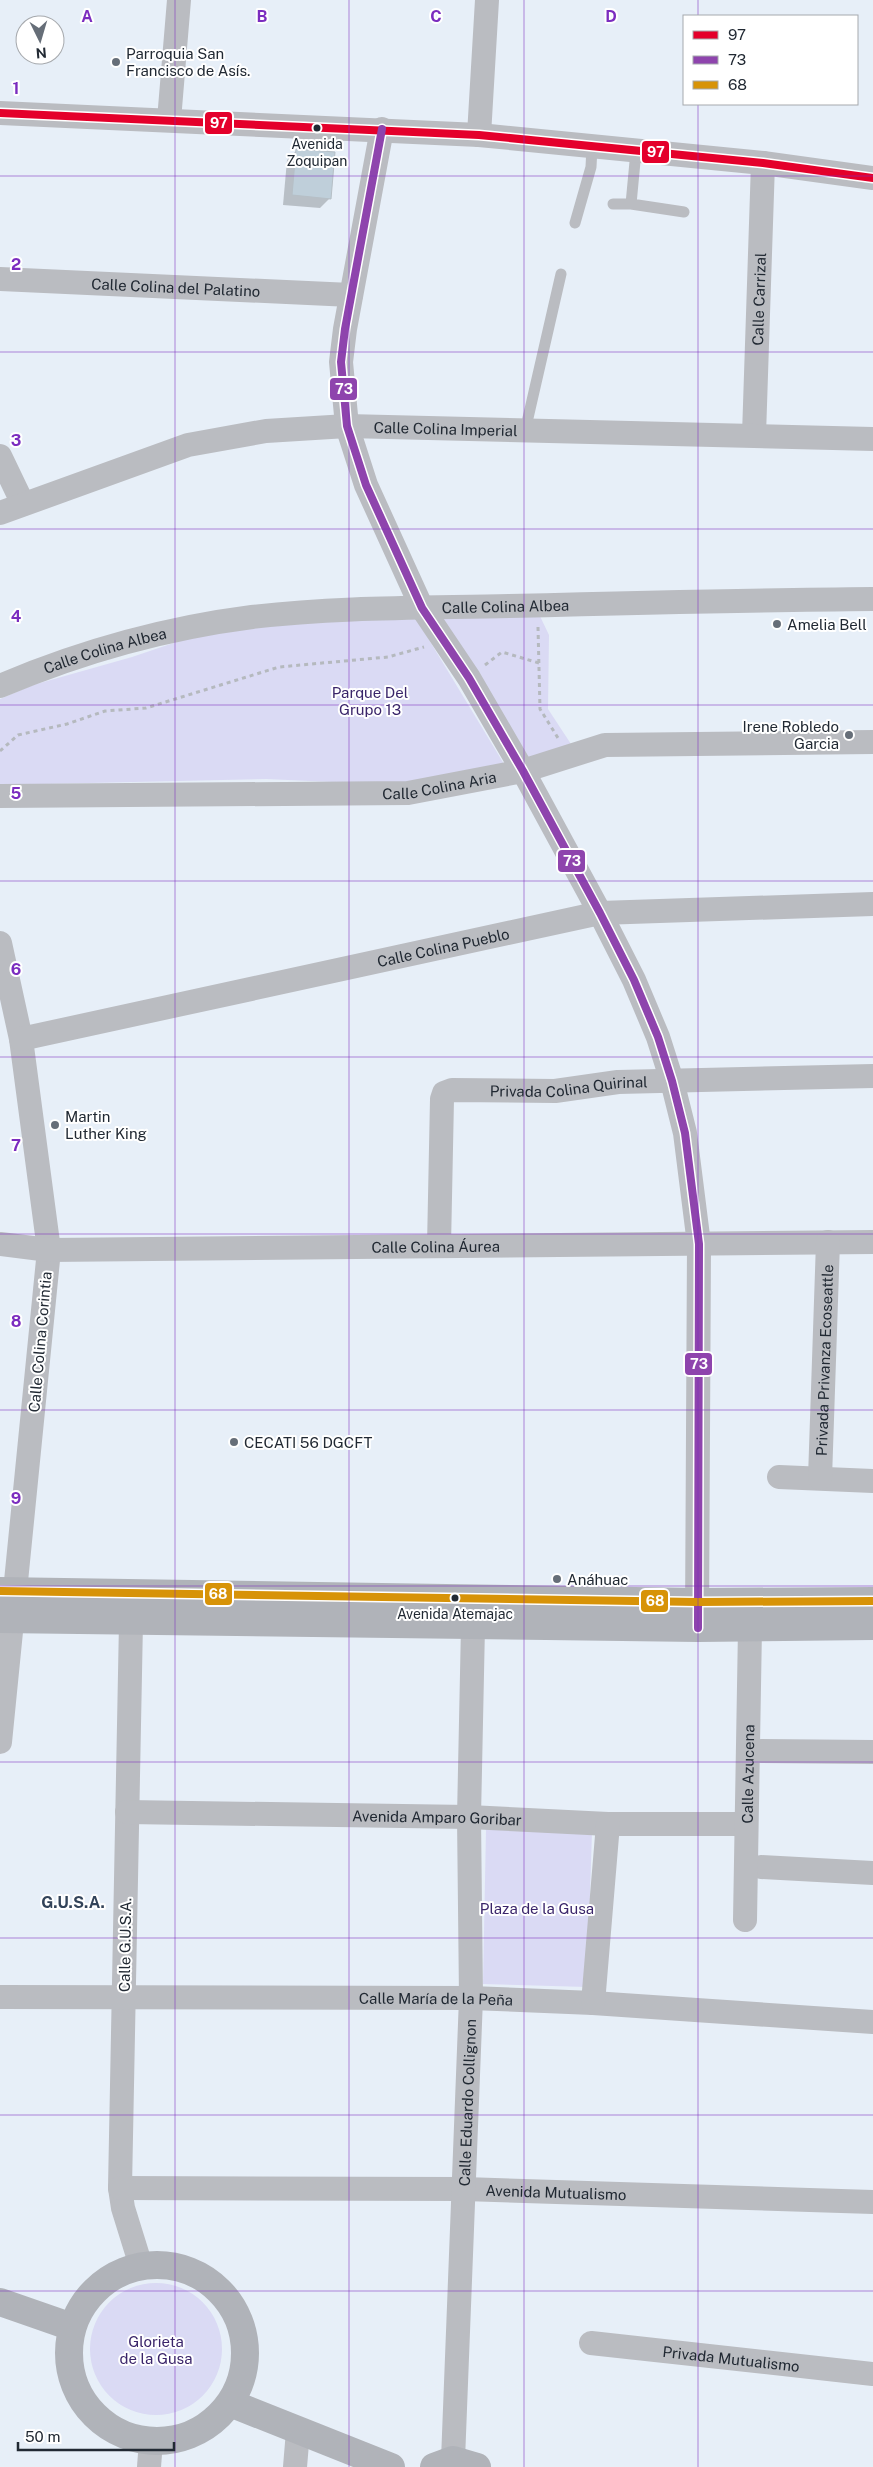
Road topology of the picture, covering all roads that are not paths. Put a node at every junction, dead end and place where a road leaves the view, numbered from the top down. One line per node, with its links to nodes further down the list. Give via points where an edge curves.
1 (179, 0): 4 (street)
2 (487, 0): 6 (street)
3 (0, 113): 4 (street)
4 (169, 120): 5 (street)
5 (382, 129): 6 (street); 17 (street)
6 (479, 135): 7 (street)
7 (592, 147): 8 (street); 14 (lane, via 591,166)
8 (636, 152): 9 (street); 12 (lane)
9 (763, 163): 10 (street); 20 (street, Calle Carrizal)
10 (873, 178)
11 (613, 204): 12 (lane)
12 (631, 204): 13 (lane)
13 (684, 212)
14 (575, 223)
15 (561, 274): 19 (lane)
16 (0, 279): 17 (street, Calle Colina del Palatino)
17 (351, 295): 18 (street, via 341,362)
18 (346, 426): 19 (street, Calle Colina Imperial); 23 (street, Calle Colina Imperial, via 266,431 188,445); 26 (street, via 366,485)
19 (525, 431): 20 (street, Calle Colina Imperial)
20 (754, 435): 21 (street, Calle Colina Imperial)
21 (873, 439)
22 (0, 456): 23 (street)
23 (23, 504): 24 (street, Calle Colina Imperial)
24 (0, 513)
25 (873, 599): 26 (street, Calle Colina Albea)
26 (422, 608): 27 (street, Calle Colina Albea, via 252,617 164,632 52,664); 29 (street, via 469,678)
27 (0, 686)
28 (873, 742): 29 (street, Calle Colina Aria, via 605,745)
29 (523, 771): 30 (street, Calle Colina Aria, via 408,793); 32 (street)
30 (0, 796)
31 (873, 904): 32 (street, Calle Colina Pueblo)
32 (600, 913): 34 (street, Calle Colina Pueblo); 36 (street, via 634,980)
33 (0, 943): 34 (street, Calle Colina Corintia)
34 (21, 1039): 42 (street, Calle Colina Corintia)
35 (873, 1076): 36 (street, Privada Colina Quirinal)
36 (672, 1081): 40 (street, via 685,1133); 41 (street, Privada Colina Quirinal, via 618,1082 555,1091 452,1090 444,1093)
37 (828, 1242): 38 (street, Calle Colina Áurea); 40 (street, Calle Colina Áurea); 44 (street, Privada Privanza Ecoseattle)
38 (873, 1242)
39 (0, 1244): 42 (street, Calle Colina Áurea)
40 (699, 1244): 41 (street, Calle Colina Áurea); 48 (street)
41 (439, 1246): 42 (street, Calle Colina Áurea)
42 (49, 1250): 46 (street, Calle Colina Corintia)
43 (779, 1477): 44 (street)
44 (820, 1478): 45 (street)
45 (873, 1481)
46 (8, 1591): 48 (main road); 49 (street, Calle Colina Corintia)
47 (873, 1601): 48 (main road)
48 (698, 1615): 51 (main road); 53 (main road)
49 (7, 1620): 50 (main road); 54 (street, Calle Colina Corintia)
50 (131, 1622): 51 (main road); 57 (street, Calle G.U.S.A.)
51 (473, 1626): 58 (street, Calle Eduardo Collignon)
52 (873, 1626): 53 (main road)
53 (750, 1628): 60 (street, Calle Azucena)
54 (0, 1742)
55 (762, 1751): 56 (street)
56 (873, 1752)
57 (128, 1812): 58 (street, Avenida Amparo Goribar); 65 (street, Calle G.U.S.A.)
58 (469, 1817): 59 (street, Avenida Amparo Goribar); 66 (street, Calle Eduardo Collignon)
59 (608, 1824): 60 (street, Avenida Amparo Goribar); 67 (street)
60 (745, 1824): 63 (street, Calle Azucena)
61 (761, 1867): 62 (street)
62 (873, 1872)
63 (746, 1920)
64 (0, 1997): 65 (street, Calle María de la Peña)
65 (124, 1998): 66 (street, Calle María de la Peña); 69 (street, Calle G.U.S.A.)
66 (471, 1998): 67 (street, Calle María de la Peña); 70 (street, Calle Eduardo Collignon)
67 (593, 2003): 68 (street, Calle María de la Peña)
68 (873, 2022)
69 (120, 2188): 70 (street, Avenida Mutualismo); 72 (street, Calle G.U.S.A.)
70 (464, 2189): 71 (street, Avenida Mutualismo); 80 (street, Calle Eduardo Collignon)
71 (873, 2202)
72 (141, 2266): 74 (main road, via 118,2274 98,2287 82,2305); 77 (main road, via 171,2266 199,2275 223,2293 239,2318 246,2347 243,2376)
73 (0, 2302): 74 (main road)
74 (72, 2327): 79 (main road, via 68,2353 72,2379 84,2403 102,2422)
75 (590, 2343): 76 (street, Privada Mutualismo)
76 (873, 2374)
77 (230, 2403): 78 (main road); 79 (main road, via 215,2420 196,2433 174,2440)
78 (298, 2431): 81 (street); 82 (main road)
79 (150, 2454)
80 (454, 2465)
81 (295, 2467)
82 (391, 2467)

